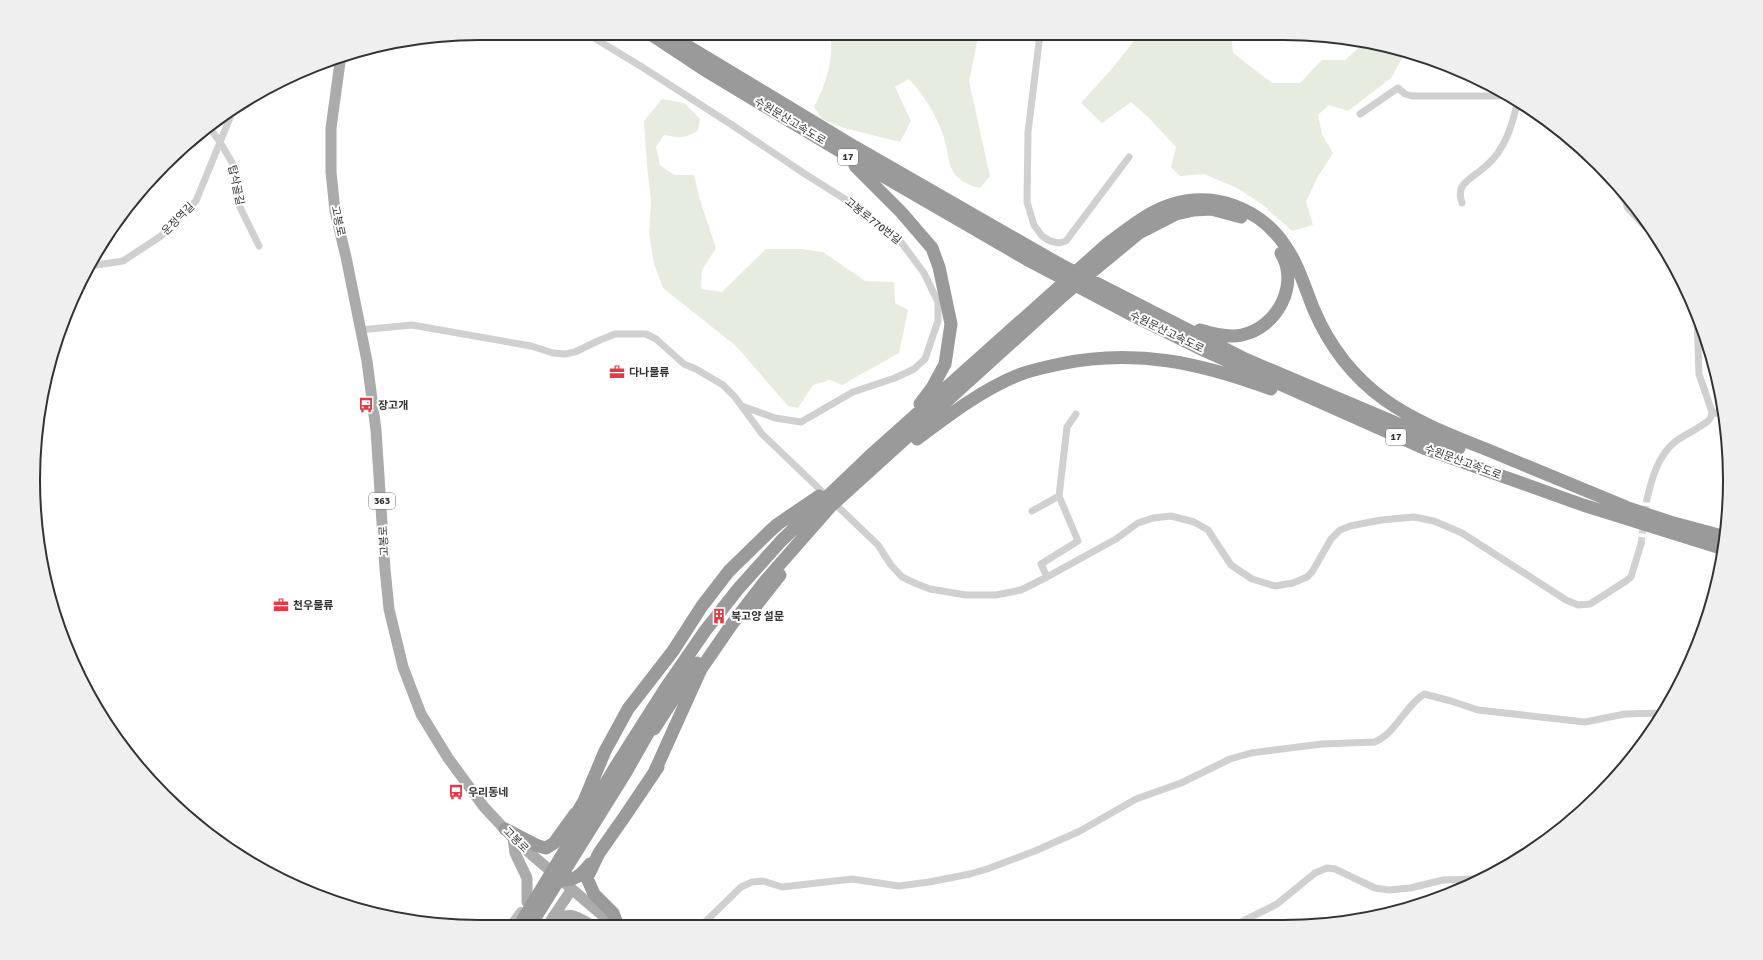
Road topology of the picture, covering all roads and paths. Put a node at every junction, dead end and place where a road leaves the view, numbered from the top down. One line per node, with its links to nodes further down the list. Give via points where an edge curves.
1 (597, 40): 23 (street, 고봉로770번길, via 851,203 902,242 924,273 938,302 938,321 925,359 914,368 895,378 853,392 801,422 775,418)
2 (659, 40): 12 (highway, 수원문산고속도로 / 17)
3 (678, 40): 19 (highway, 수원문산고속도로 / 17)
4 (1039, 40): 13 (street, via 1028,132 1028,202 1034,225 1042,236 1059,243 1066,241)
5 (340, 63): 21 (main road, 고봉로 / 363, via 331,128 331,172 335,211)
6 (1498, 96): 8 (street, via 1412,96 1398,88)
7 (1516, 107): 14 (street, via 1512,126 1501,147 1489,164 1463,186 1460,193)
8 (1360, 114)
9 (230, 118): 11 (street, 운정역길)
10 (212, 131): 11 (street, 탑삭골길)
11 (220, 142): 17 (street, 탑삭골길, via 234,166 237,202); 18 (street, 운정역길, via 196,201 161,236 123,260)
12 (842, 153): 19 (highway, 수원문산고속도로 / 17); 28 (highway, via 901,212 932,248 939,267 951,324 945,364 932,388 914,412)
13 (1129, 157)
14 (1462, 203)
15 (1627, 206): 16 (street)
16 (1633, 213)
17 (259, 246)
18 (96, 265)
19 (1057, 269): 20 (highway, 수원문산고속도로 / 17, via 1093,281); 27 (highway, 수원문산고속도로 / 17, via 1082,290 1208,352)
20 (1167, 320): 30 (highway, via 1211,334 1229,336 1243,335 1264,325 1285,298 1288,284 1288,270 1277,245 1267,234 1240,216 1211,209 1176,214 1138,233 1066,294); 33 (highway, 수원문산고속도로 / 17, via 1245,359 1396,423)
21 (360, 330): 23 (street, via 412,325 565,354 615,334 646,334 656,339 684,364 723,385); 46 (main road, 고봉로 / 363, via 367,361 376,430 389,609 403,668 421,714 448,758 484,807)
22 (1698, 332): 24 (street, via 1699,374)
23 (742, 406): 40 (street, via 762,434 878,545 902,577 930,589 966,595 996,595 1020,590)
24 (1712, 412): 26 (street); 32 (street, via 1708,421 1667,449 1650,484)
25 (1076, 414): 31 (street, via 1067,427)
26 (1718, 414)
27 (1387, 433): 30 (highway, via 1216,370 1162,359 1102,357 1059,364 1017,375 949,414); 38 (highway, 수원문산고속도로 / 17, via 1426,450 1583,505)
28 (873, 453): 29 (highway); 33 (highway, via 1126,229 1170,205 1206,200 1225,202 1243,208 1271,229 1284,244 1298,269 1314,310 1334,347 1357,376 1384,399 1448,434)
29 (843, 482): 43 (highway, via 781,541 738,588 665,688); 45 (highway, via 778,524 730,571 628,709 605,751)
30 (844, 496): 35 (highway, via 831,506)
31 (1060, 496): 34 (street); 40 (street, via 1078,541 1041,564)
32 (1647, 499)
33 (1626, 507): 36 (highway, 수원문산고속도로 / 17)
34 (1032, 511)
35 (814, 526): 39 (highway); 42 (highway, via 789,545 735,602 674,688); 44 (highway, via 797,553 738,628 714,664)
36 (1719, 535)
37 (1640, 544): 40 (street, via 1631,577 1598,600 1583,605 1566,600 1462,533 1434,521 1414,517 1381,520 1340,530 1331,539 1307,577 1284,586 1268,585 1244,575 1230,565 1208,530 1194,522 1171,516 1138,523 1116,539)
38 (1718, 547)
39 (792, 548): 42 (highway, via 726,621); 44 (highway, via 732,624 702,669)
40 (1047, 577)
41 (1656, 713): 60 (street, via 1625,714 1585,722 1478,710 1424,694 1416,699 1396,726 1375,742 1322,744 1251,753 1230,759 1181,783 1136,799 1080,831 987,869 899,886 852,880 782,887 762,881 752,882 741,886)
42 (636, 755): 43 (highway)
43 (621, 769): 51 (highway)
44 (654, 773): 47 (highway)
45 (584, 801): 46 (highway, via 554,843 546,848); 48 (highway)
46 (509, 833): 48 (main road, 고봉로 / 363); 51 (main road, via 515,853)
47 (599, 853): 50 (highway, via 577,878 568,880); 59 (highway, via 587,878 594,894 613,913)
48 (545, 866): 50 (main road, 고봉로 / 363)
49 (1469, 879): 61 (street, via 1444,880 1389,890 1375,888 1335,869 1327,868 1315,873 1277,904)
50 (566, 885): 51 (main road, via 536,886); 55 (main road); 58 (main road, 고봉로 / 363)
51 (537, 898): 52 (main road); 53 (highway); 54 (highway)
52 (517, 920)
53 (523, 920)
54 (532, 920)
55 (551, 920)
56 (555, 920): 57 (main road, via 569,914)
57 (581, 920)
58 (608, 920)
59 (616, 920)
60 (707, 920)
61 (1245, 920)

